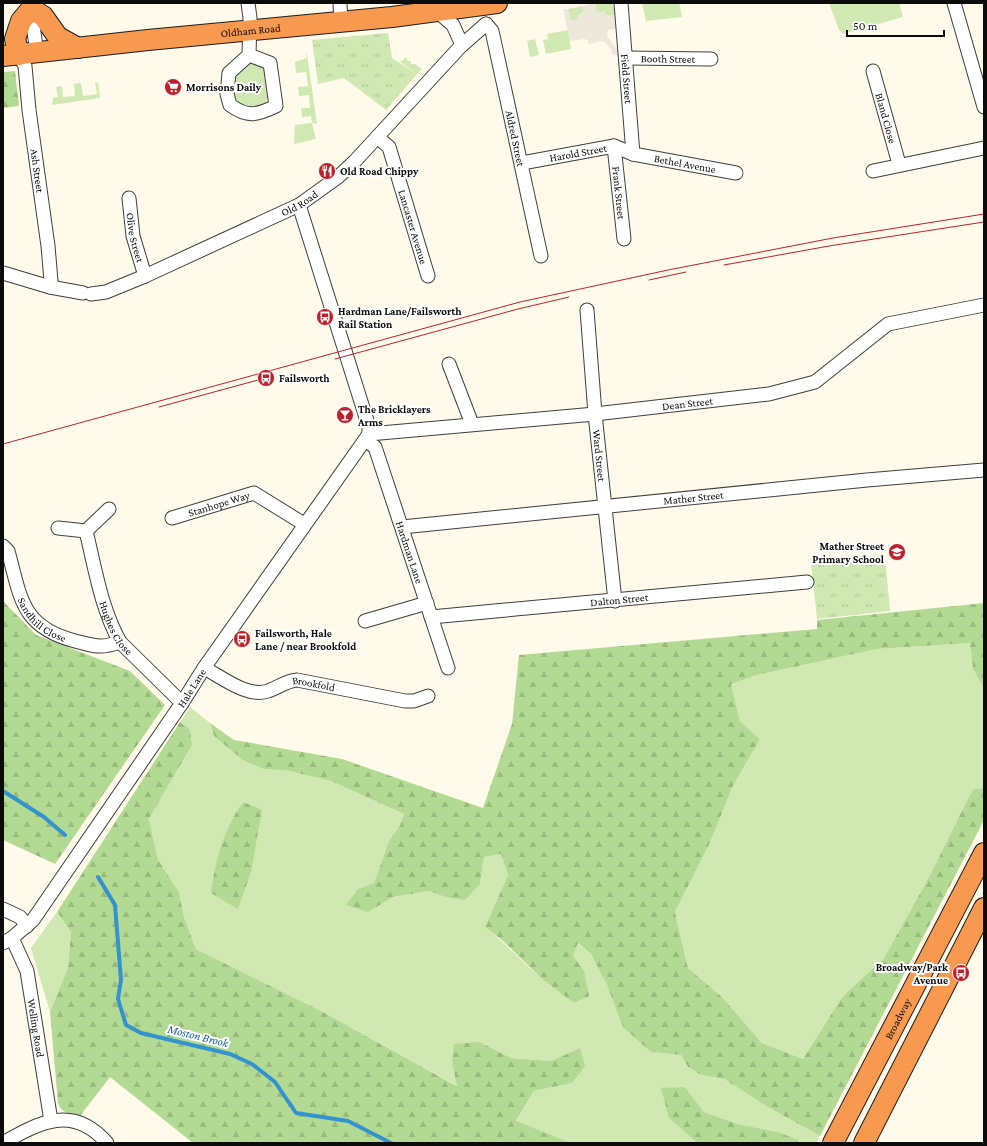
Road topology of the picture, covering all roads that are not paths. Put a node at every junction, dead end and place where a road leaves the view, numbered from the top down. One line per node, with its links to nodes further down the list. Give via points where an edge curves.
1 (248, 3): 8 (street)
2 (621, 3): 13 (street, Field Street)
3 (954, 3): 16 (street)
4 (30, 6): 10 (highway, via 43,16 58,37); 12 (highway, via 21,20 15,39)
5 (489, 11): 7 (highway, Oldham Road); 9 (street, Old Road); 21 (street, Aldred Street)
6 (340, 12): 7 (highway, Oldham Road); 8 (highway, Oldham Road)
7 (438, 12): 9 (street, via 453,26)
8 (249, 31): 10 (highway, Oldham Road); 11 (street)
9 (462, 45): 17 (street, Old Road)
10 (78, 48): 12 (highway, Oldham Road)
11 (248, 54): 11 (street, via 270,63 276,106 259,114 238,111 230,105 227,94 229,73)
12 (20, 55): 32 (street, Ash Street, via 25,66 48,246)
13 (626, 58): 14 (street, Booth Street); 20 (street, Field Street)
14 (711, 59)
15 (873, 71): 22 (street, Bland Close)
16 (984, 107)
17 (377, 138): 26 (street, Old Road, via 338,177); 31 (street, Lancaster Avenue, via 389,147)
18 (614, 146): 20 (street, Harold Street); 21 (street, Harold Street); 27 (street, Frank Street)
19 (984, 148): 22 (street)
20 (633, 154): 24 (street, Bethel Avenue)
21 (522, 163): 28 (street, Aldred Street)
22 (900, 164): 23 (street)
23 (873, 171)
24 (736, 173)
25 (129, 198): 30 (street, Olive Street, via 133,236)
26 (299, 205): 30 (street, Old Road); 38 (street, Hardman Lane, via 369,427)
27 (624, 239)
28 (541, 256)
29 (3, 273): 32 (street, Old Road)
30 (144, 276): 32 (street, Old Road, via 106,292 87,294)
31 (428, 276)
32 (50, 287)
33 (984, 305): 36 (street, Dean Street, via 888,324 815,382 769,394)
34 (587, 310): 36 (street, Ward Street)
35 (449, 364): 37 (street)
36 (595, 414): 37 (street, Dean Street); 40 (street, Ward Street)
37 (472, 424): 38 (street, Dean Street)
38 (367, 437): 43 (street, Hale Lane); 44 (street, Hardman Lane, via 375,447)
39 (984, 470): 40 (street, Mather Street)
40 (605, 506): 44 (street, Mather Street); 49 (street, Ward Street)
41 (109, 509): 46 (street)
42 (172, 518): 43 (street, Stanhope Way, via 254,493)
43 (304, 524): 54 (street, Hale Lane)
44 (402, 527): 50 (street, Hardman Lane)
45 (58, 528): 46 (street)
46 (86, 531): 53 (street, Hughes Close, via 106,613)
47 (3, 546): 53 (street, Sandhill Close, via 8,551 25,609 37,624 54,634 103,648)
48 (807, 582): 49 (street, Dalton Street)
49 (615, 601): 51 (street, Dalton Street)
50 (427, 603): 51 (street, Hardman Lane); 52 (street)
51 (431, 617): 55 (street, Hardman Lane)
52 (365, 621)
53 (120, 642): 57 (street, Hughes Close, via 174,698)
54 (204, 668): 56 (street, Brookfold, via 256,692 267,691 287,681 297,680 405,701 414,701); 57 (street, Hale Lane)
55 (448, 668)
56 (423, 695)
57 (182, 703): 61 (street, Hale Lane)
58 (984, 853): 66 (highway, Broadway)
59 (984, 908): 67 (highway)
60 (3, 909): 61 (street, via 20,917)
61 (27, 926): 62 (street, Hale Lane)
62 (7, 940): 63 (street, Welling Road, via 28,977)
63 (51, 1121): 64 (street, via 31,1127); 65 (street, via 62,1120 82,1124 99,1133)
64 (3, 1143)
65 (107, 1143)
66 (833, 1143)
67 (864, 1143)

